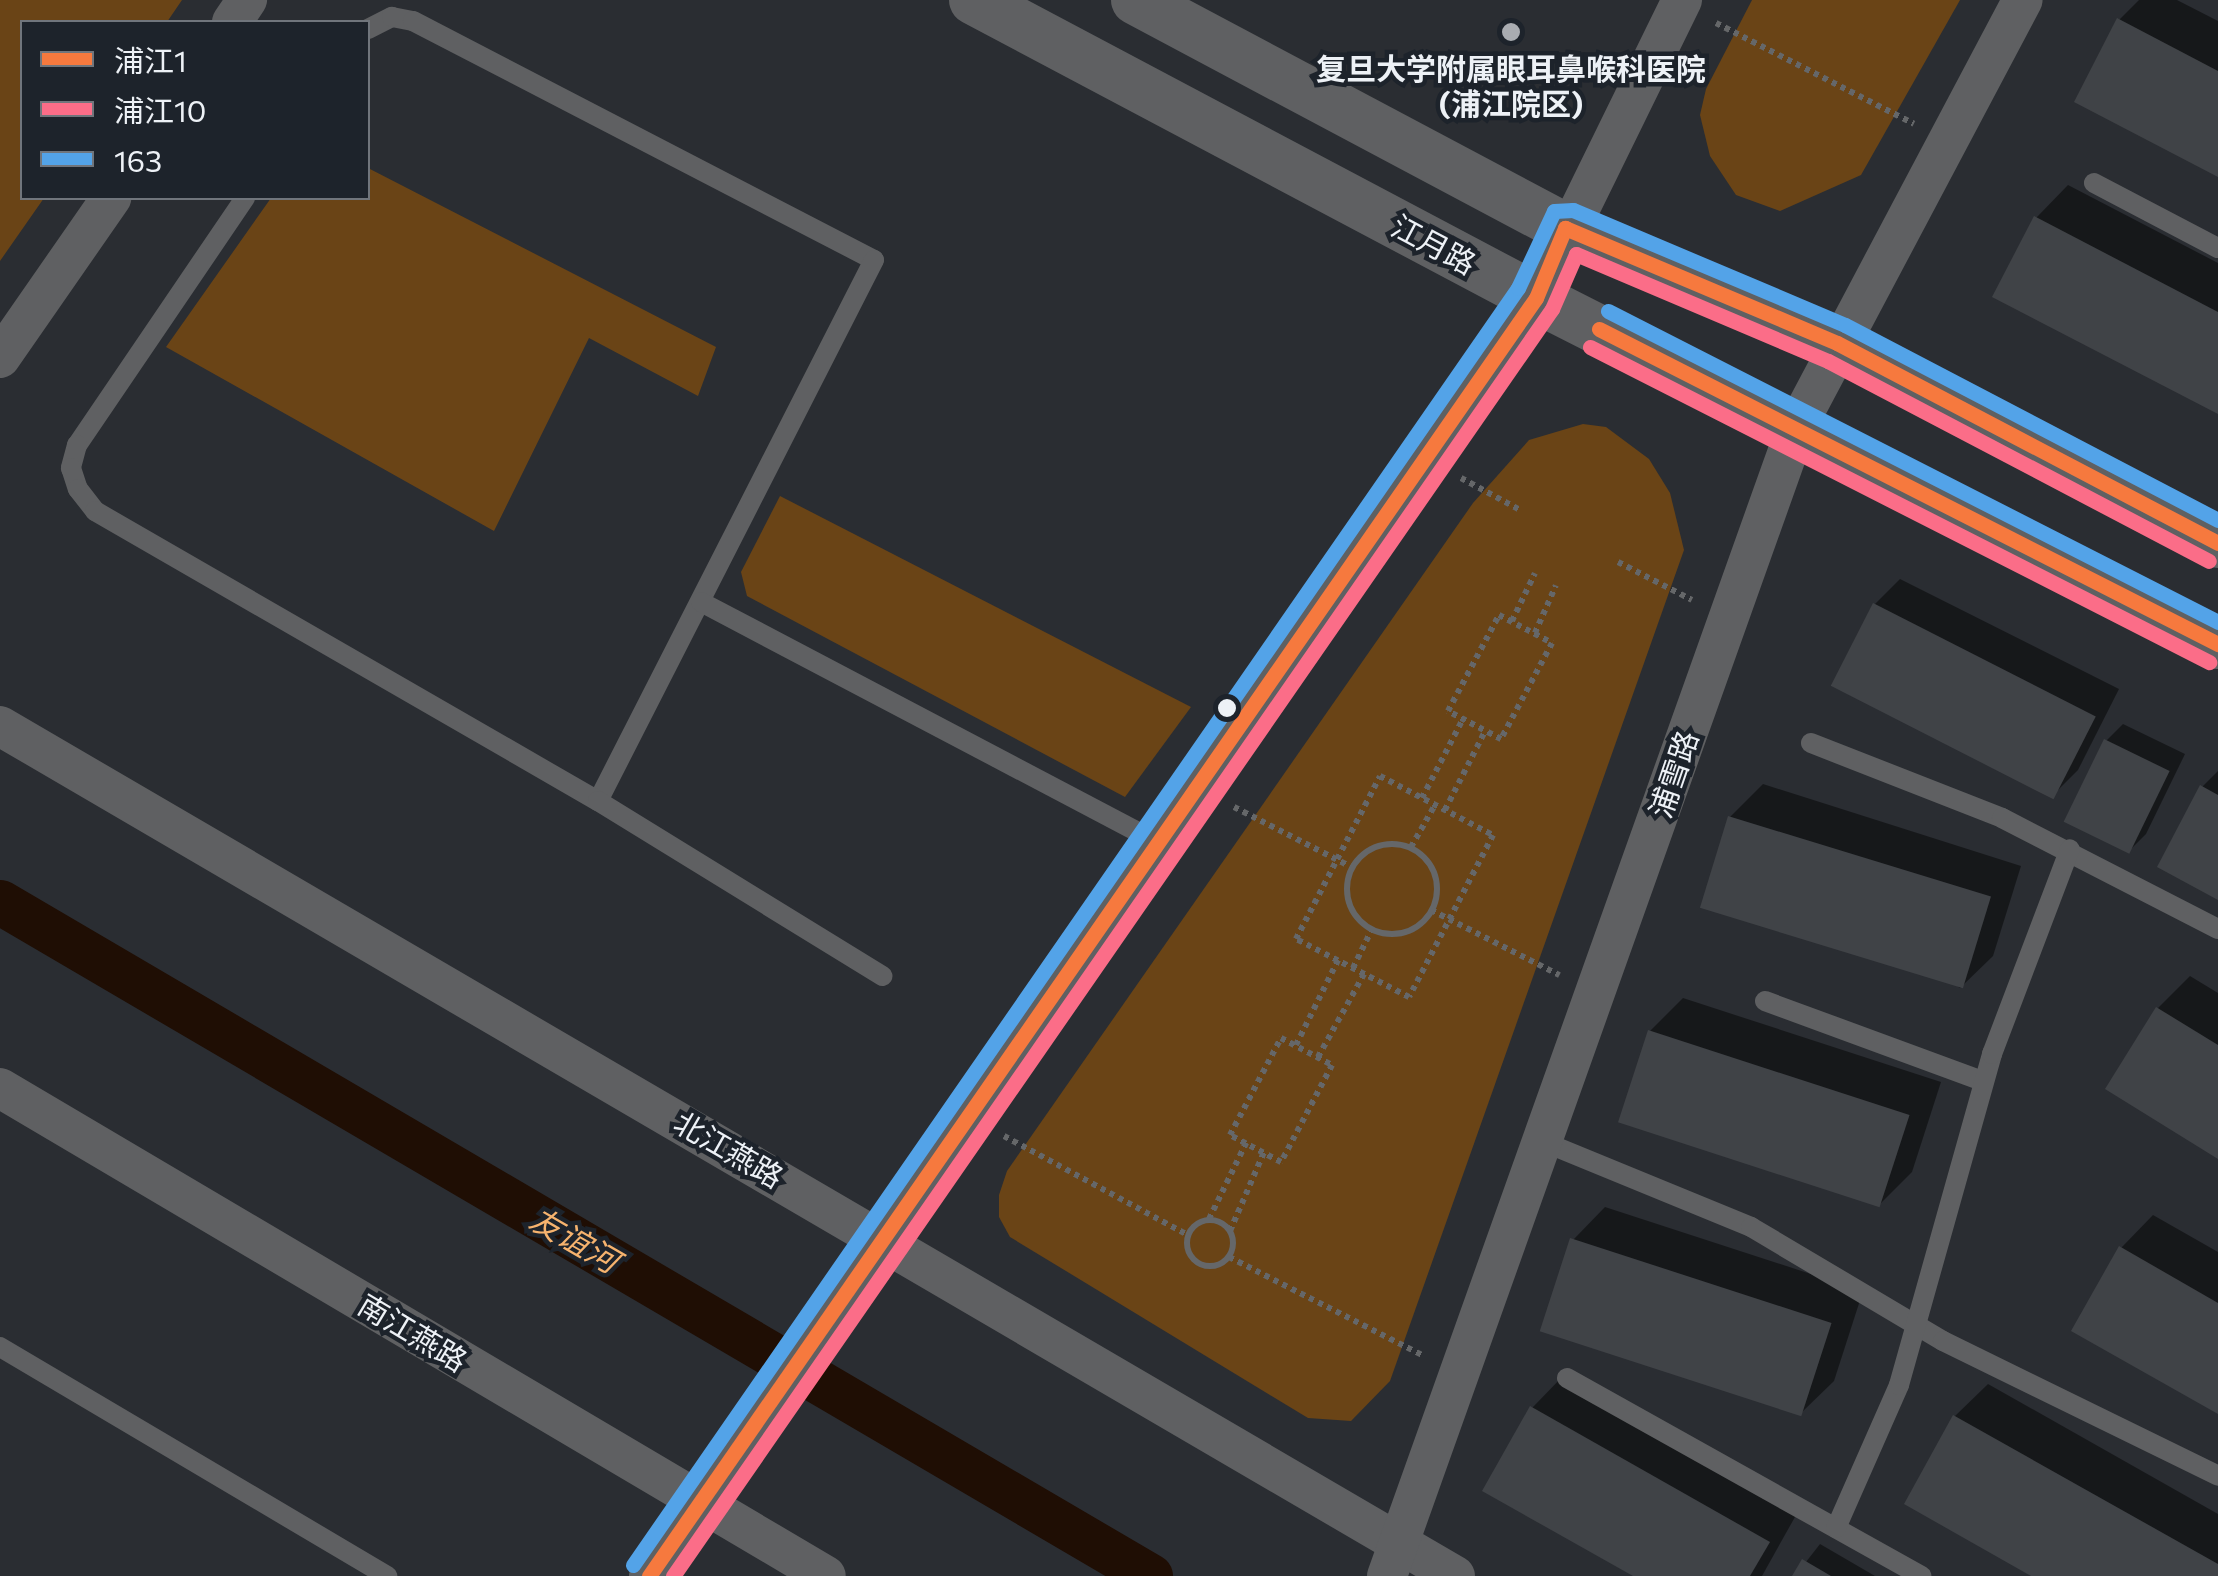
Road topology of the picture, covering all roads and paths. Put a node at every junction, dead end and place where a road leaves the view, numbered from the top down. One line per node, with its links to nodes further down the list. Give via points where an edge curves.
1 (974, 0): 12 (street, 江月路)
2 (1136, 0): 10 (street)
3 (2023, 0): 6 (street, 浦雪路)
4 (1681, 2): 6 (path); 10 (street)
5 (370, 28): 22 (lane, via 392,17 413,21 874,260)
6 (1947, 141): 13 (street, 浦雪路)
7 (2094, 183): 11 (lane)
8 (110, 200): 14 (street)
9 (245, 200): 33 (lane, via 77,445 71,468 78,490 96,510)
10 (1566, 228): 12 (street); 13 (street)
11 (2218, 248)
12 (1536, 298): 15 (street, 江月路); 16 (street)
13 (1837, 343): 15 (street, 浦雪路); 18 (street)
14 (0, 358)
15 (1797, 426): 23 (street, 浦雪路); 26 (street, 江月路)
16 (1424, 458): 17 (path); 31 (street)
17 (1522, 511)
18 (2218, 543)
19 (1618, 562): 23 (path)
20 (1535, 573): 24 (path)
21 (1556, 585): 25 (path)
22 (701, 602): 33 (lane); 36 (lane)
23 (1728, 619): 49 (street, 浦雪路)
24 (1512, 621): 25 (path); 27 (path, via 1500,615 1448,711)
25 (1535, 634): 29 (path, via 1552,643 1501,739)
26 (2218, 644)
27 (1463, 719): 29 (path); 32 (path)
28 (0, 726): 62 (street, 北江燕路)
29 (1485, 730): 35 (path)
30 (1811, 743): 38 (lane)
31 (1195, 787): 36 (street); 39 (path)
32 (1422, 798): 34 (path); 39 (path, via 1380,776)
33 (598, 801): 48 (lane)
34 (1436, 805): 35 (path); 37 (path)
35 (1445, 810): 42 (path, via 1493,836)
36 (1157, 842): 55 (street)
37 (1411, 848): 40 (path, via 1375,847); 41 (path, via 1435,872 1438,894)
38 (2070, 849): 43 (lane); 53 (lane)
39 (1337, 860): 40 (path); 45 (path, via 1296,938)
40 (1352, 868): 44 (path, via 1348,893 1355,914)
41 (1431, 910): 42 (path); 44 (path, via 1417,928 1400,934)
42 (1450, 919): 47 (path, via 1409,997); 49 (path)
43 (2218, 928)
44 (1372, 929): 46 (path)
45 (1338, 960): 46 (path); 51 (path)
46 (1354, 968): 47 (path)
47 (1364, 974): 52 (path)
48 (882, 976)
49 (1596, 994): 56 (street, 浦雪路)
50 (1765, 1001): 53 (lane)
51 (1296, 1045): 52 (path); 57 (path, via 1282,1038 1230,1135)
52 (1318, 1057): 58 (path, via 1332,1064 1281,1162)
53 (1983, 1081): 64 (lane)
54 (0, 1088): 69 (street, 南江燕路)
55 (966, 1116): 61 (path); 62 (street)
56 (1544, 1142): 64 (lane, via 1751,1227); 66 (street, 浦雪路)
57 (1246, 1143): 58 (path); 59 (path)
58 (1264, 1152): 60 (path)
59 (1209, 1219): 60 (path); 61 (path)
60 (1230, 1230): 63 (path)
61 (1188, 1235): 63 (path, via 1188,1252 1199,1264 1213,1267)
62 (882, 1238): 69 (street); 71 (street, 北江燕路)
63 (1229, 1257): 66 (path)
64 (1918, 1328): 68 (lane); 70 (lane)
65 (0, 1347): 72 (lane)
66 (1460, 1374): 71 (street, 浦雪路)
67 (1566, 1378): 70 (lane)
68 (2218, 1476)
69 (700, 1502): 73 (street); 74 (street, 南江燕路)
70 (1836, 1528): 76 (lane)
71 (1393, 1560): 75 (street, 北江燕路)
72 (387, 1576)
73 (649, 1576)
74 (826, 1576)
75 (1454, 1576)
76 (1921, 1576)

